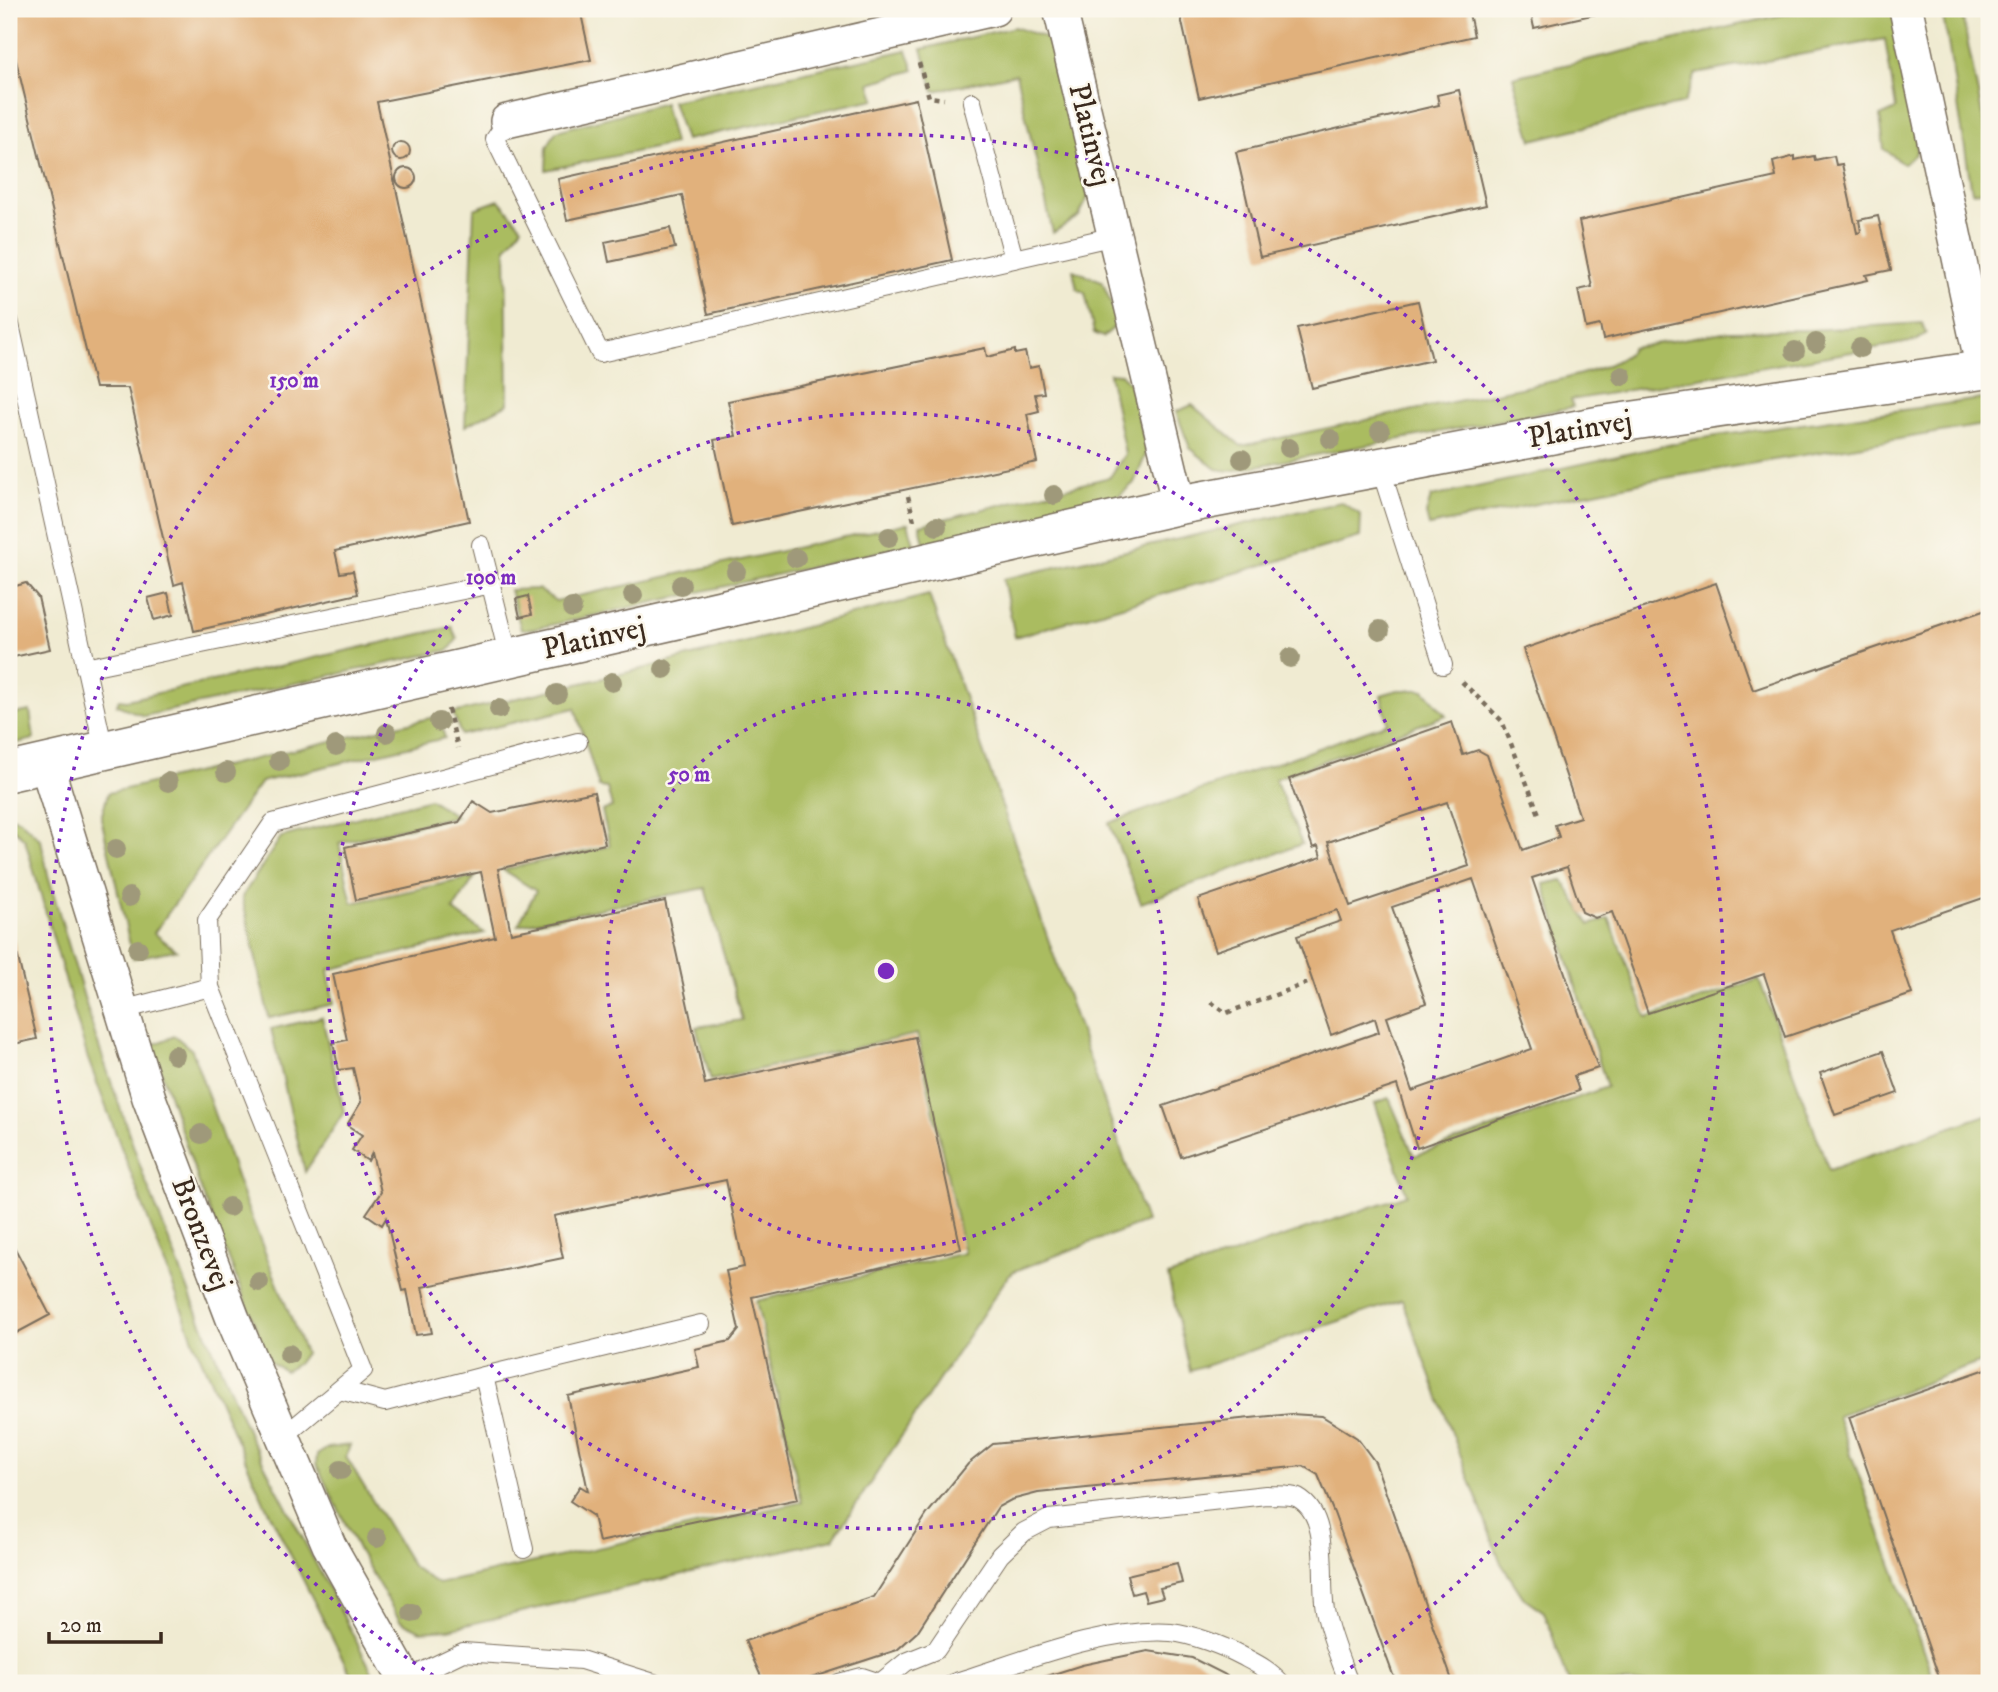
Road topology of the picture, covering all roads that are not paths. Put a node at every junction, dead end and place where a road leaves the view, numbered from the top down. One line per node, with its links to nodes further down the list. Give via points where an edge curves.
1 (994, 9): 5 (street)
2 (1060, 9): 6 (street, Platinvej)
3 (1906, 9): 9 (street, Platinvej)
4 (972, 102): 7 (lane)
5 (507, 121): 7 (lane, via 495,139 600,353)
6 (1115, 236): 7 (lane); 12 (street, Platinvej)
7 (1014, 259)
8 (9, 320): 10 (lane)
9 (1986, 369): 11 (street, Platinvej, via 1603,425)
10 (15, 379): 17 (lane)
11 (1380, 467): 12 (street, Platinvej); 16 (lane)
12 (1179, 505): 15 (street, Platinvej)
13 (481, 545): 14 (lane)
14 (492, 584): 15 (lane); 17 (lane)
15 (509, 658): 19 (street, Platinvej)
16 (1443, 665)
17 (85, 668): 19 (lane)
18 (578, 742): 22 (lane, via 272,823 207,920)
19 (104, 750): 20 (street, Platinvej)
20 (46, 763): 21 (street, Platinvej); 23 (street, Bronzevej)
21 (9, 772)
22 (211, 987): 23 (lane); 26 (lane, via 363,1370)
23 (122, 1010): 27 (street, Bronzevej, via 149,1098)
24 (701, 1324): 25 (lane)
25 (484, 1376): 26 (lane, via 385,1402); 28 (lane)
26 (340, 1390): 27 (lane)
27 (283, 1437): 29 (street, Bronzevej, via 329,1545)
28 (524, 1549)
29 (406, 1681): 30 (lane, via 463,1652 581,1660)
30 (654, 1683)
31 (839, 1683): 32 (lane, via 862,1677)
32 (880, 1683): 35 (lane, via 906,1662 936,1650 1000,1555 1024,1532 1049,1519 1266,1495 1296,1496 1312,1509 1324,1568 1325,1610)
33 (953, 1683): 34 (lane, via 1130,1632 1174,1632 1226,1647)
34 (1281, 1683)
35 (1349, 1683)

